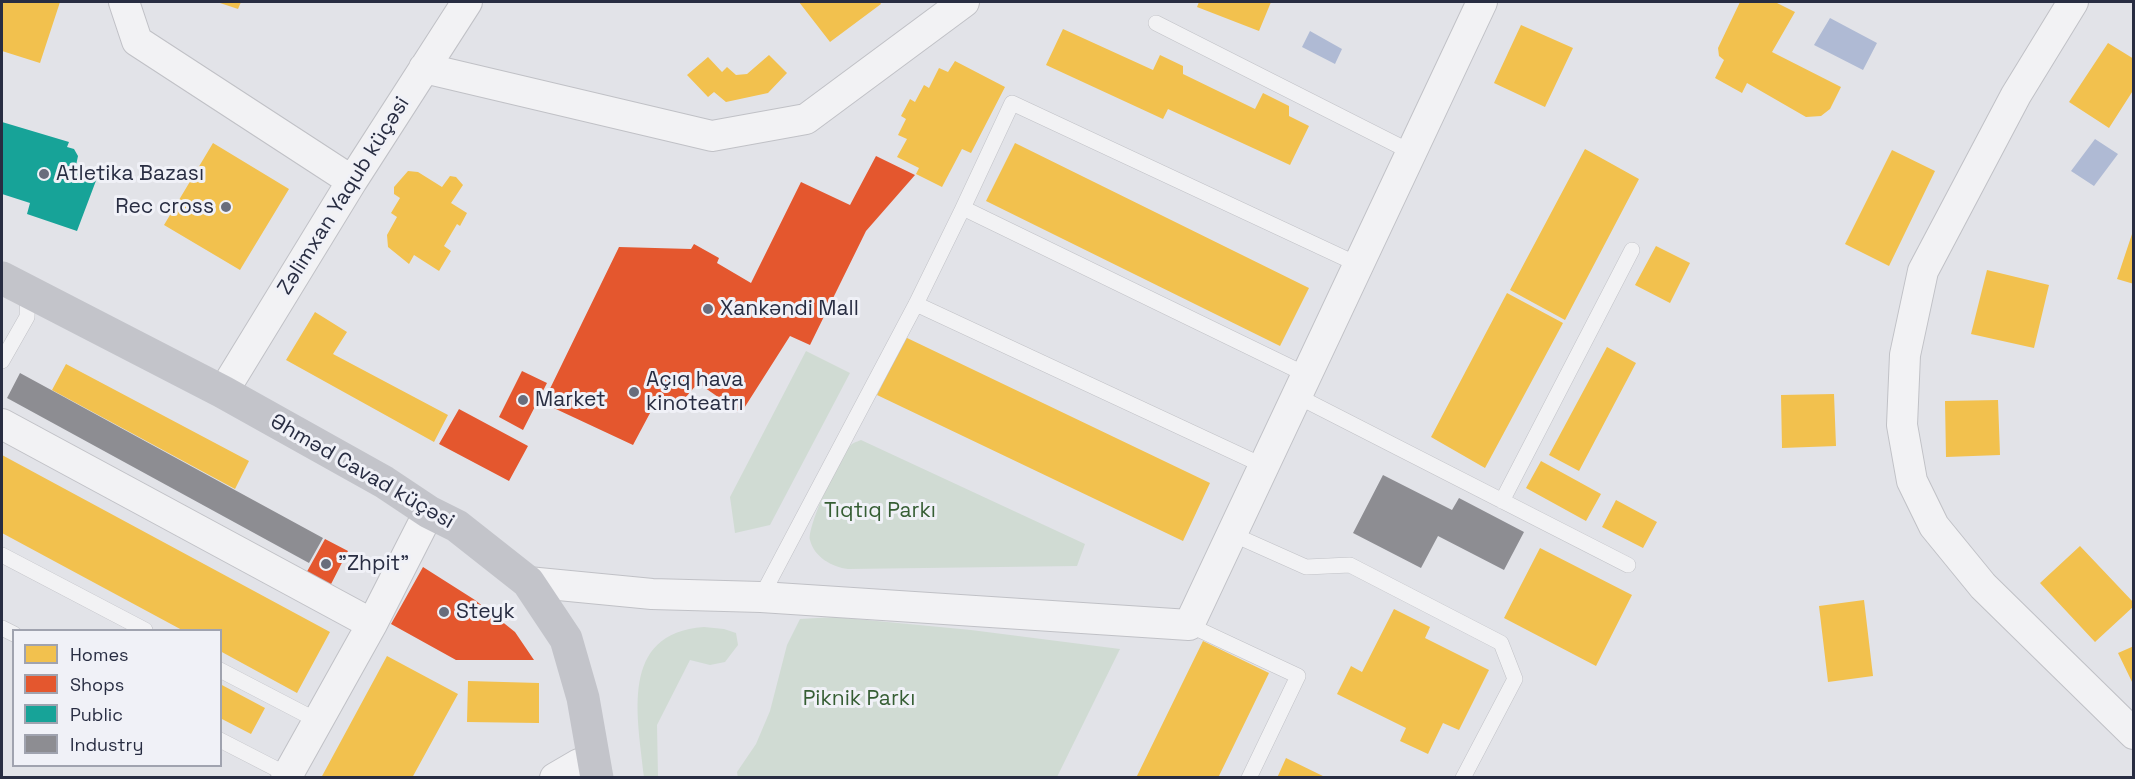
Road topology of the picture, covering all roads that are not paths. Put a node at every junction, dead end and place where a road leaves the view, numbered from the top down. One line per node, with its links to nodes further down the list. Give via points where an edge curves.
1 (124, 2): 9 (street, via 137,41)
2 (467, 2): 7 (street, Zəlimxan Yaqub küçəsi)
3 (964, 2): 7 (street, via 806,119 712,136)
4 (1482, 2): 8 (street)
5 (2073, 2): 32 (street, via 2016,95 1923,271 1905,355 1902,425 1912,481 1934,526 1983,586)
6 (1156, 23): 8 (lane)
7 (424, 68): 9 (street, Zəlimxan Yaqub küçəsi)
8 (1411, 152): 12 (street)
9 (352, 181): 17 (street, Zəlimxan Yaqub küçəsi)
10 (963, 208): 12 (lane, via 1012,103); 14 (lane); 16 (lane)
11 (1632, 250): 20 (lane)
12 (1357, 264): 16 (street)
13 (15, 285): 15 (lane, via 27,317); 17 (street, Əhməd Cavad küçəsi)
14 (916, 304): 19 (lane); 26 (lane)
15 (2, 362)
16 (1302, 386): 19 (street); 20 (lane)
17 (223, 392): 21 (street, Əhməd Cavad küçəsi, via 384,482)
18 (2, 424): 27 (street)
19 (1264, 466): 22 (street)
20 (1502, 501): 24 (lane)
21 (429, 512): 25 (street, Əhməd Cavad küçəsi, via 457,526); 27 (street)
22 (1232, 534): 28 (street); 37 (lane, via 1306,567 1350,565 1501,643 1515,679)
23 (2, 555): 29 (lane)
24 (1628, 565)
25 (528, 582): 26 (street, via 652,594); 34 (street, Əhməd Cavad küçəsi, via 566,639 583,698)
26 (761, 597): 28 (street)
27 (372, 624): 31 (street)
28 (1189, 625): 36 (lane, via 1298,676)
29 (143, 629)
30 (222, 671): 31 (lane)
31 (318, 721): 35 (street)
32 (2133, 734)
33 (222, 741): 35 (lane)
34 (577, 773)
35 (287, 776)
36 (1249, 777)
37 (1463, 777)

